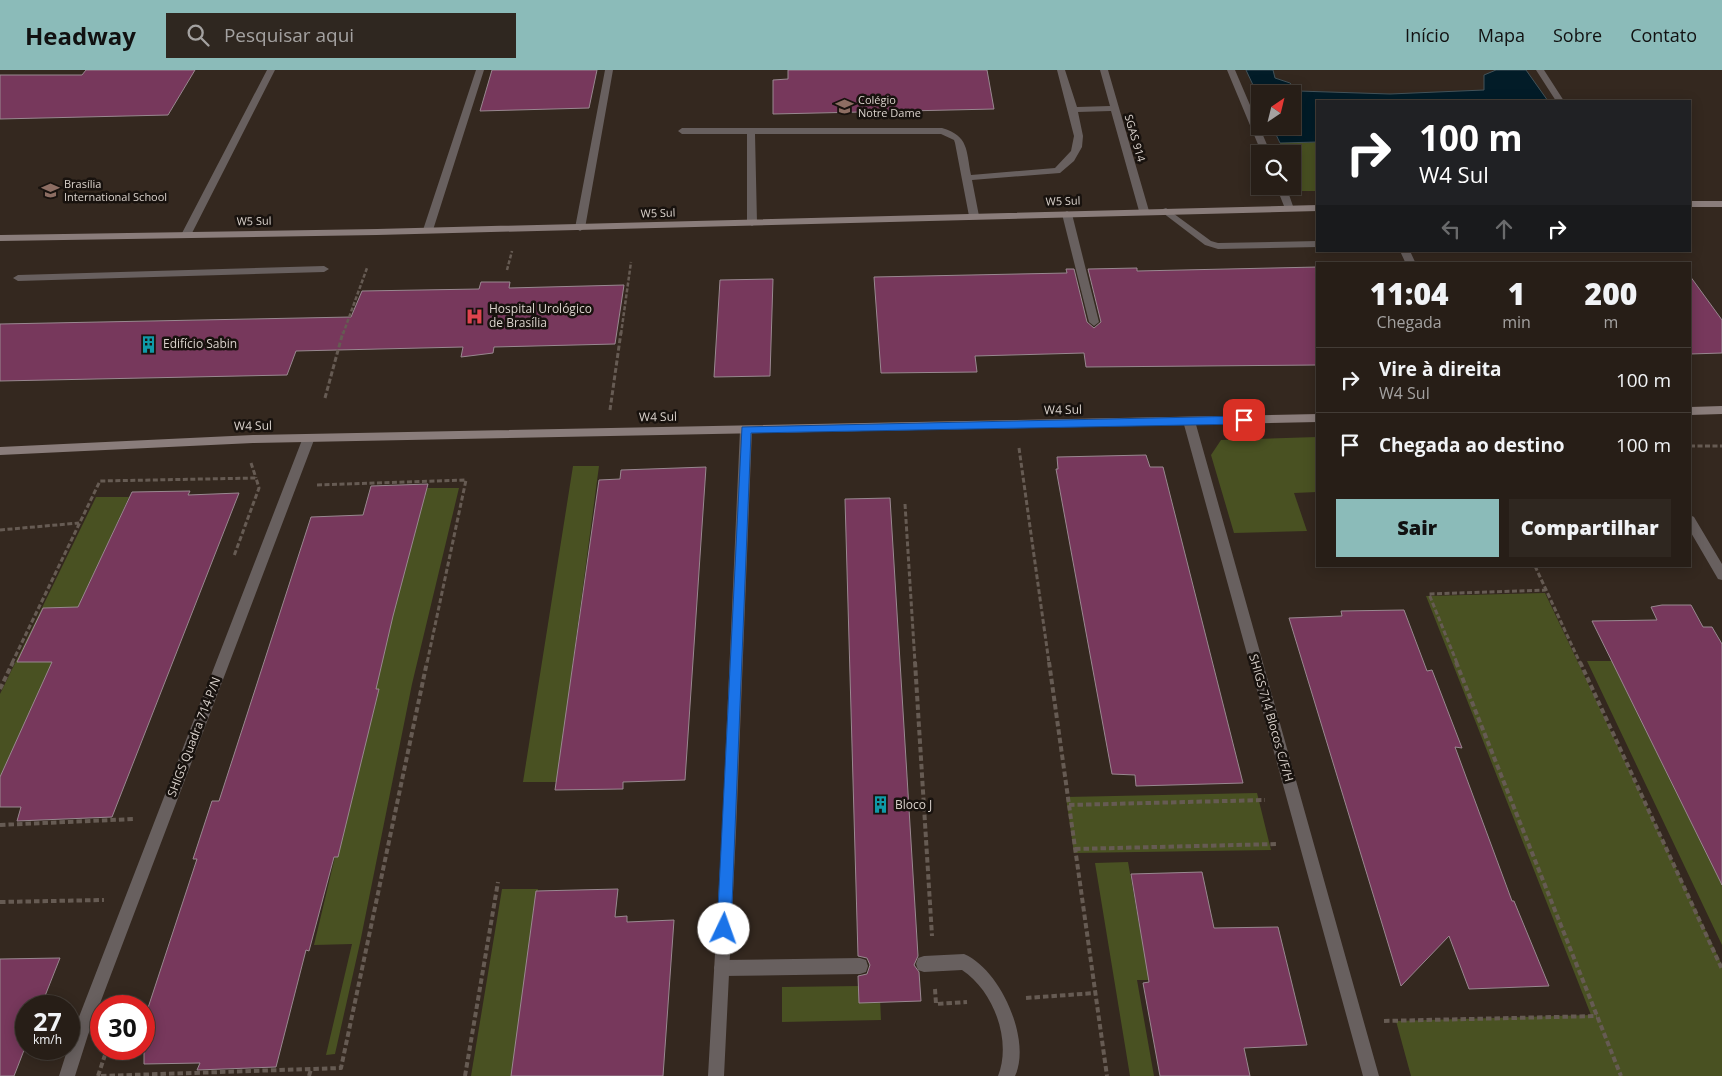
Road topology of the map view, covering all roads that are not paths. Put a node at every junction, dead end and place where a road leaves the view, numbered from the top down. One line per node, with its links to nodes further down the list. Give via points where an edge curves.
1 (271, 70): 27 (street)
2 (480, 70): 26 (street)
3 (609, 70): 25 (street)
4 (1061, 70): 10 (street)
5 (1104, 70): 9 (street, SGAS 914)
6 (1231, 70): 13 (street)
7 (1540, 70): 8 (street)
8 (1559, 100)
9 (1115, 108): 10 (street); 21 (street, SGAS 914)
10 (1072, 110): 14 (street, via 1078,144 1068,162 1057,171)
11 (682, 131): 12 (street)
12 (751, 133): 14 (street, via 942,131 960,143); 24 (street)
13 (1263, 145)
14 (966, 178): 23 (street)
15 (1284, 195): 19 (street)
16 (1691, 204): 17 (main road)
17 (1722, 204)
18 (1316, 208): 19 (main road, W5 Sul)
19 (1289, 209): 20 (main road, W5 Sul)
20 (1166, 211): 21 (main road, W5 Sul); 29 (street, via 1208,243 1218,246)
21 (1144, 212): 22 (main road, W5 Sul)
22 (1067, 214): 23 (main road, W5 Sul); 32 (street)
23 (974, 216): 24 (main road, W5 Sul)
24 (752, 223): 25 (main road, W5 Sul)
25 (580, 228): 26 (main road, W5 Sul)
26 (428, 230): 27 (main road, W5 Sul)
27 (186, 235): 28 (main road, W5 Sul)
28 (0, 238)
29 (1316, 244)
30 (324, 269): 31 (street)
31 (18, 278)
32 (1094, 322)
33 (1722, 410): 34 (main road)
34 (1691, 411)
35 (1316, 418): 36 (main road, W4 Sul)
36 (1188, 421): 37 (main road, W4 Sul); 48 (street, SHIGS 714 Blocos C/F/H)
37 (746, 430): 38 (main road, W4 Sul); 44 (street)
38 (308, 440): 39 (main road, W4 Sul, via 253,439); 45 (street, SHIGS Quadra 714 P/N)
39 (0, 451)
40 (1691, 522): 41 (street)
41 (1722, 574)
42 (929, 964): 47 (street, via 964,962 985,979 1009,1032 1011,1052)
43 (860, 966): 44 (street)
44 (722, 968): 46 (street)
45 (67, 1076)
46 (716, 1076)
47 (1006, 1076)
48 (1371, 1076)

